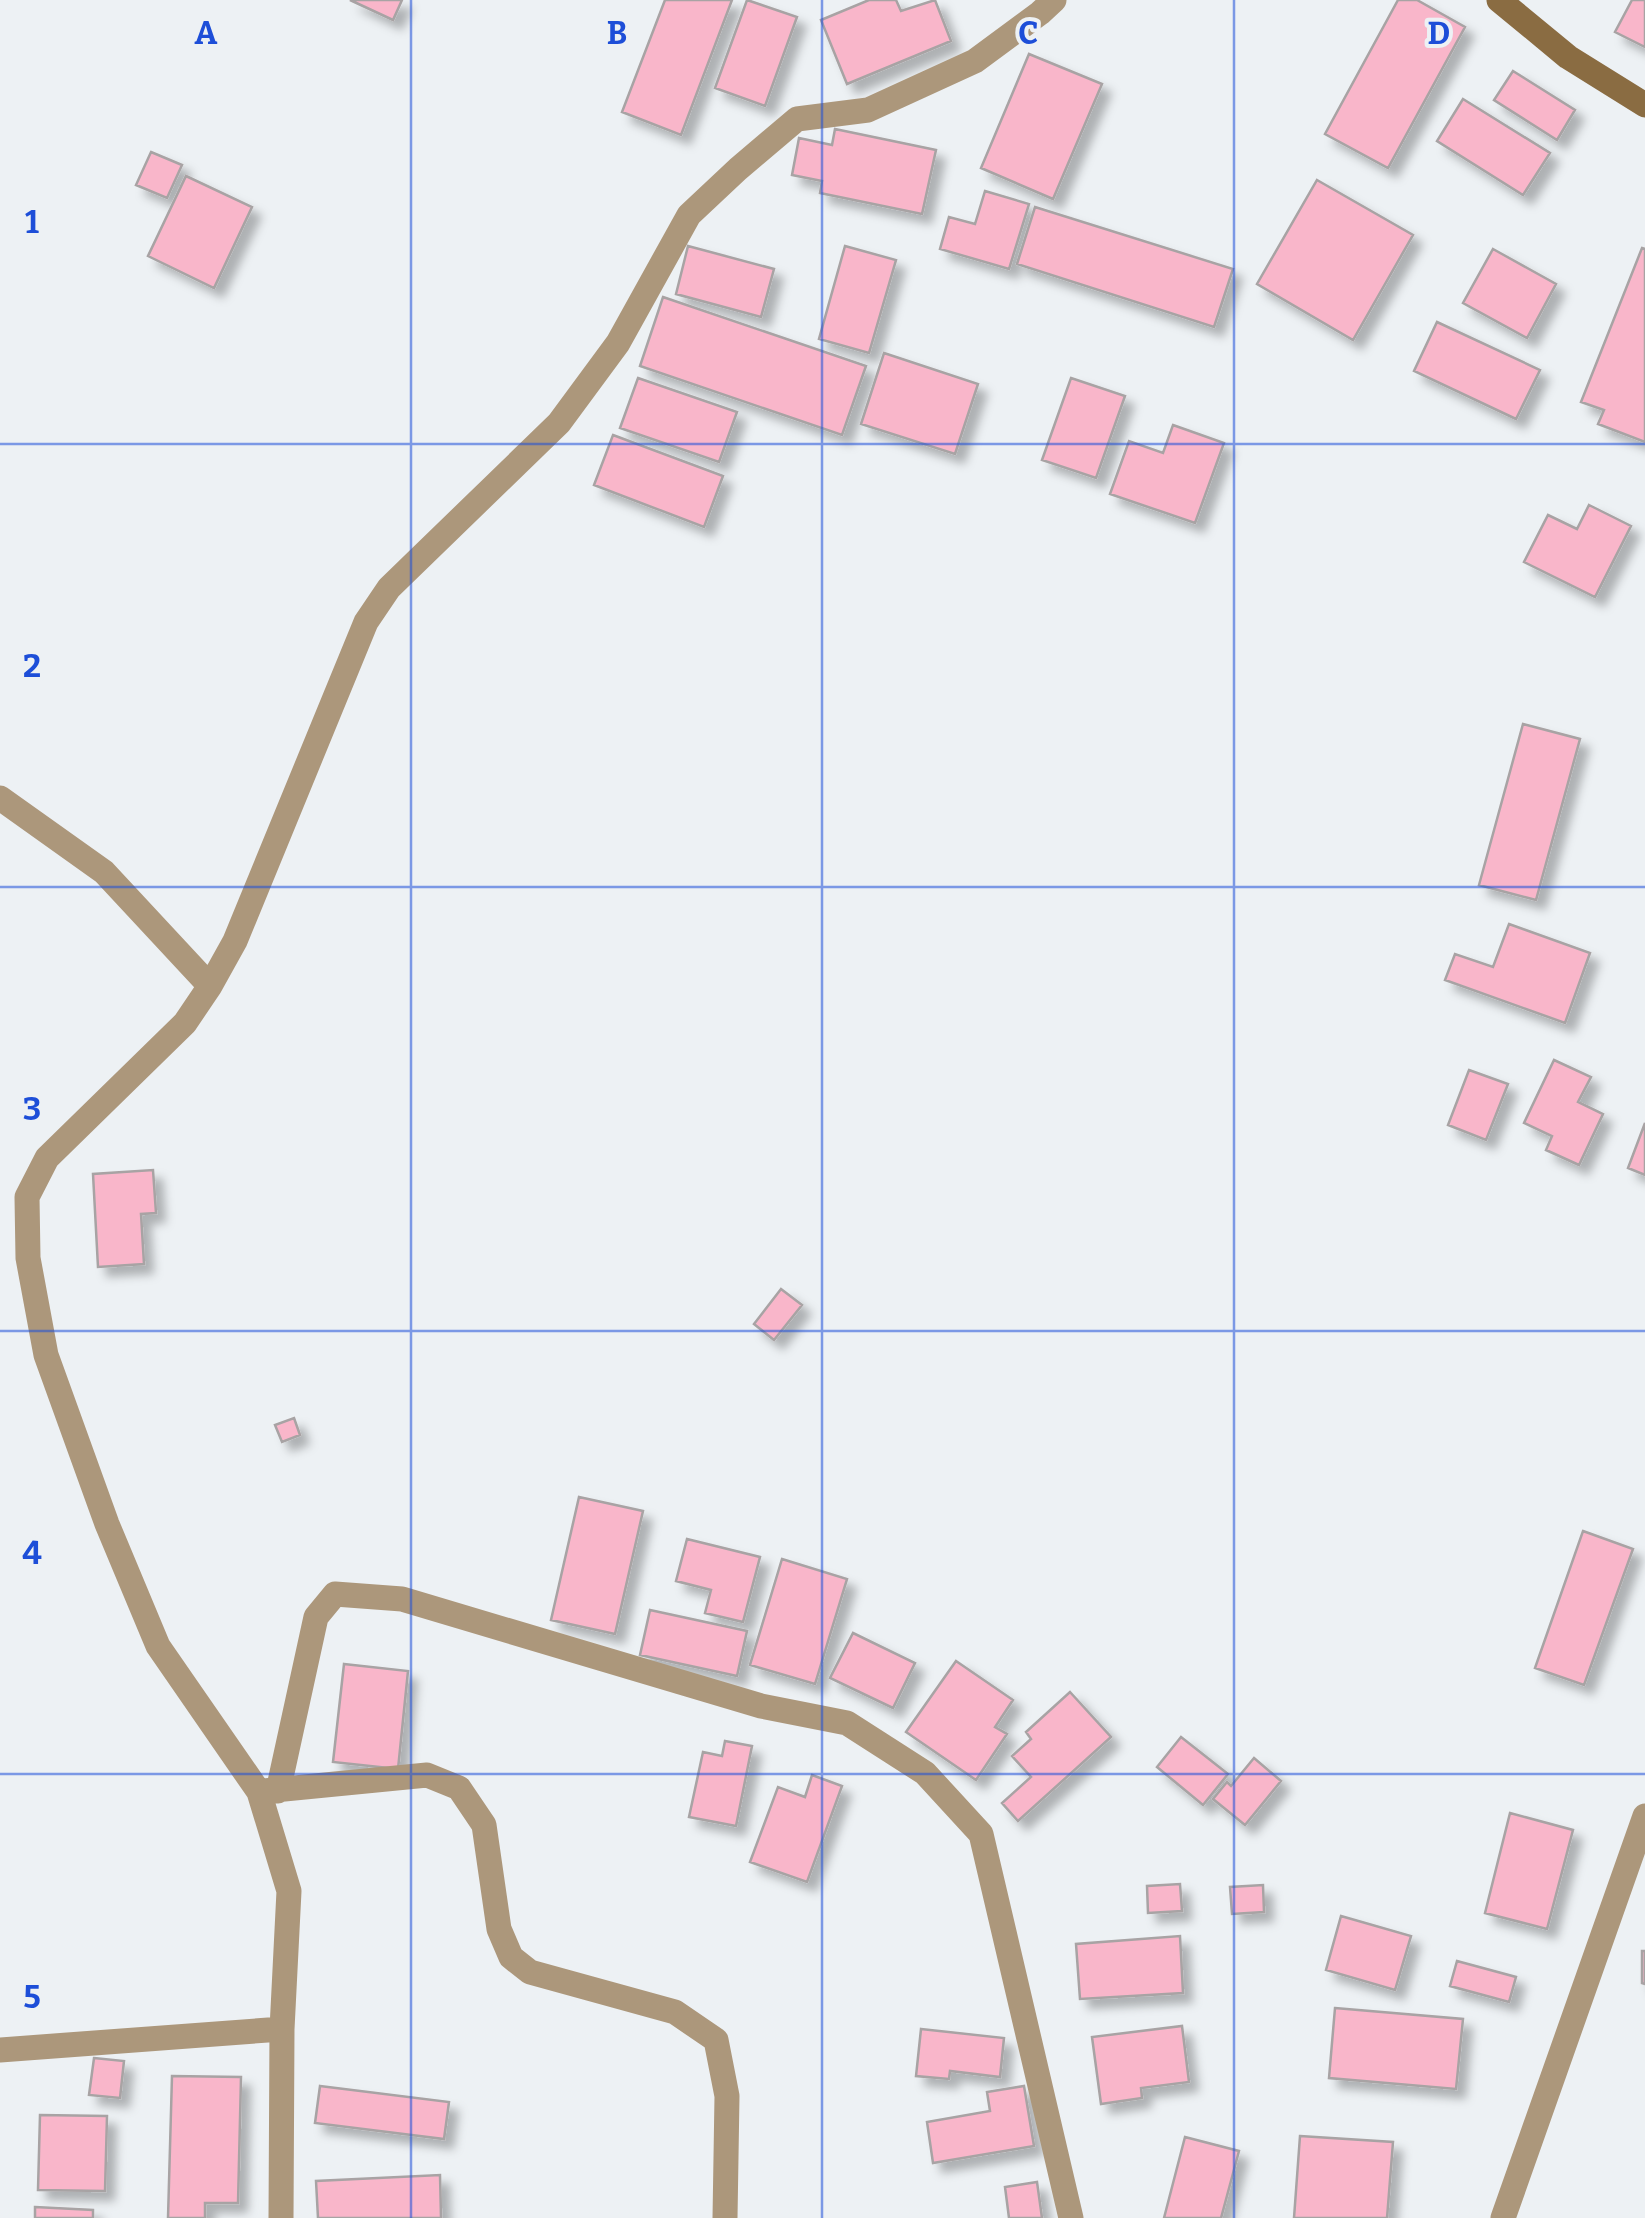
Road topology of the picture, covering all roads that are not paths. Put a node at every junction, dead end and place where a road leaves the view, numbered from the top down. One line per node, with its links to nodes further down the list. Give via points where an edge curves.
1 (1054, 0): 5 (street, via 974,61 868,110 797,119 689,215 618,343 560,423 388,588 366,622 236,941)
2 (1499, 0): 3 (main road, via 1568,57)
3 (1645, 105)
4 (0, 798): 5 (street, via 104,872)
5 (210, 986): 6 (street, via 185,1023 47,1158 28,1197 28,1258 46,1355 158,1646)
6 (268, 1791): 8 (street, via 289,1891); 11 (street, via 427,1775 459,1788 484,1825 500,1929 511,1957 530,1972 675,2012 716,2040 727,2096); 12 (street, via 316,1617 336,1594 402,1598 762,1706 847,1723 925,1773 981,1834)
7 (1645, 1816): 13 (street)
8 (282, 2030): 9 (street); 10 (street)
9 (0, 2050)
10 (282, 2218)
11 (725, 2218)
12 (1072, 2218)
13 (1504, 2218)

